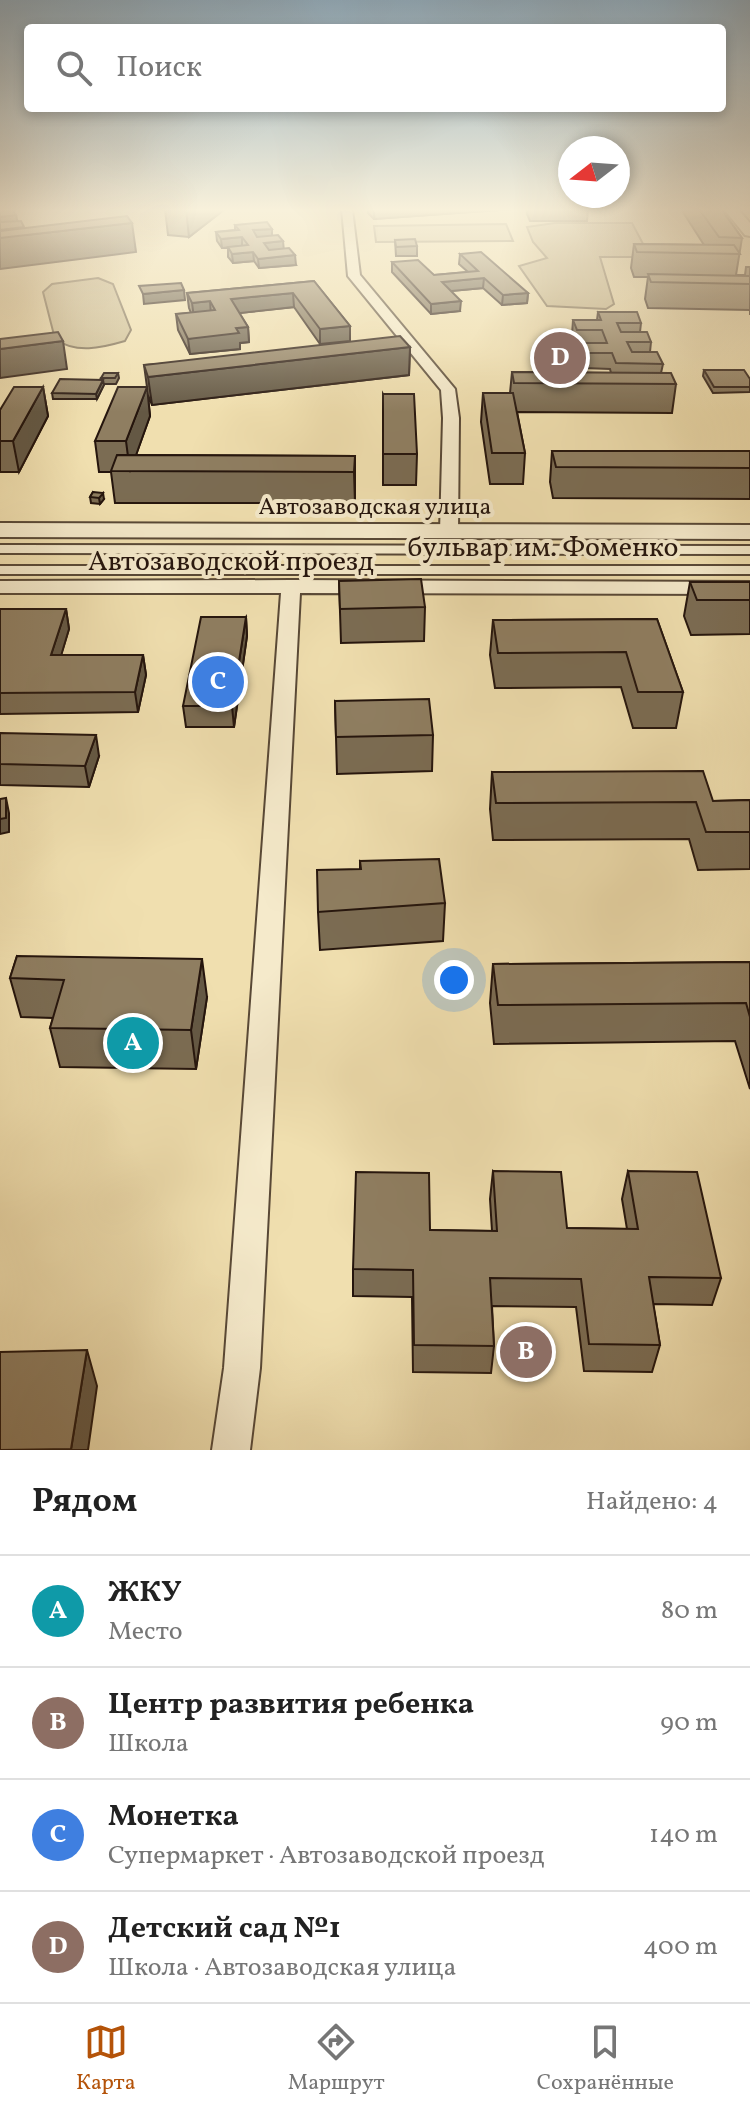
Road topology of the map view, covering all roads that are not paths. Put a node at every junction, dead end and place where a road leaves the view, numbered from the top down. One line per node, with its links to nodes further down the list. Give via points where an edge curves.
1 (355, 277): 3 (street, via 448,389)
2 (0, 530): 3 (street, Автозаводская улица)
3 (449, 532): 4 (street, Автозаводская улица)
4 (750, 532)
5 (0, 549): 6 (street, бульвар им. Фоменко)
6 (750, 550)
7 (0, 570): 8 (street, бульвар им. Фоменко)
8 (750, 570)
9 (291, 586): 10 (street, Автозаводской проезд); 11 (street, Автозаводской проезд); 12 (street, via 243,1352)
10 (0, 587)
11 (750, 588)
12 (231, 1450)

